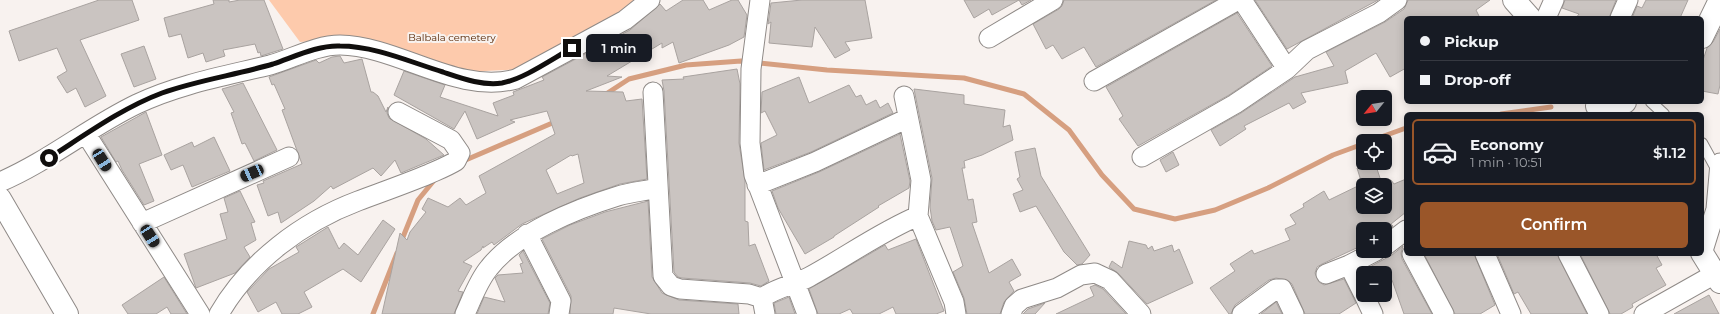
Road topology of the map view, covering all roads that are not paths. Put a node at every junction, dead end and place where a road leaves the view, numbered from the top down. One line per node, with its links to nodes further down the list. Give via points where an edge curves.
1 (650, 0): 26 (street, via 625,20 516,79 501,83 459,78 388,55 338,45 160,94 135,105)
2 (760, 0): 32 (street, via 753,62 750,142)
3 (1053, 0): 15 (street)
4 (1238, 0): 17 (street)
5 (1242, 0): 16 (street)
6 (1397, 0): 16 (street, via 1378,13 1307,50)
7 (1514, 0): 11 (main road)
8 (1554, 0): 12 (street)
9 (1628, 0): 13 (street)
10 (1720, 0): 14 (main road)
11 (1528, 16)
12 (1547, 16)
13 (1621, 16)
14 (1704, 33)
15 (989, 38)
16 (1287, 69): 29 (street, via 1235,104)
17 (1094, 81)
18 (653, 92): 33 (street)
19 (904, 96): 25 (street)
20 (1616, 104): 22 (main road)
21 (1653, 104): 24 (lane)
22 (1594, 109)
23 (398, 112): 55 (street, via 451,140 460,153 456,161 337,210 283,243 246,276 231,294)
24 (1662, 112)
25 (908, 118): 32 (street, via 815,162); 35 (street, via 921,180)
26 (86, 134): 31 (street, via 49,158); 36 (street)
27 (1704, 146): 30 (lane)
28 (289, 157): 36 (street)
29 (1142, 157)
30 (1719, 168): 40 (street, via 1716,209)
31 (0, 182)
32 (757, 185): 50 (street)
33 (658, 188): 37 (street, via 620,195); 52 (street, via 663,276 671,286 680,289 749,294)
34 (0, 199): 53 (main road)
35 (918, 216): 50 (street); 59 (street, via 954,302)
36 (142, 223): 54 (street)
37 (527, 234): 56 (street, via 498,257 488,269); 57 (street, via 561,301)
38 (1404, 235): 39 (street)
39 (1392, 242)
40 (1704, 247)
41 (1413, 256): 65 (street)
42 (1486, 256): 66 (street)
43 (1569, 256): 67 (street)
44 (1704, 256): 48 (main road)
45 (1362, 258): 46 (street)
46 (1349, 265): 47 (street); 49 (street)
47 (1326, 274)
48 (1717, 278): 68 (street)
49 (1356, 280)
50 (796, 283): 52 (street, via 777,290); 58 (street)
51 (1367, 302): 64 (street)
52 (764, 306)
53 (67, 314)
54 (200, 314)
55 (220, 314)
56 (465, 314)
57 (559, 314)
58 (807, 314)
59 (956, 314)
60 (1011, 314): 61 (street, via 1014,306 1022,299 1057,288 1081,275 1095,273 1110,280)
61 (1142, 314)
62 (1242, 314): 63 (street, via 1276,289 1282,289)
63 (1294, 314)
64 (1373, 314)
65 (1444, 314)
66 (1511, 314)
67 (1599, 314)
68 (1644, 314)

